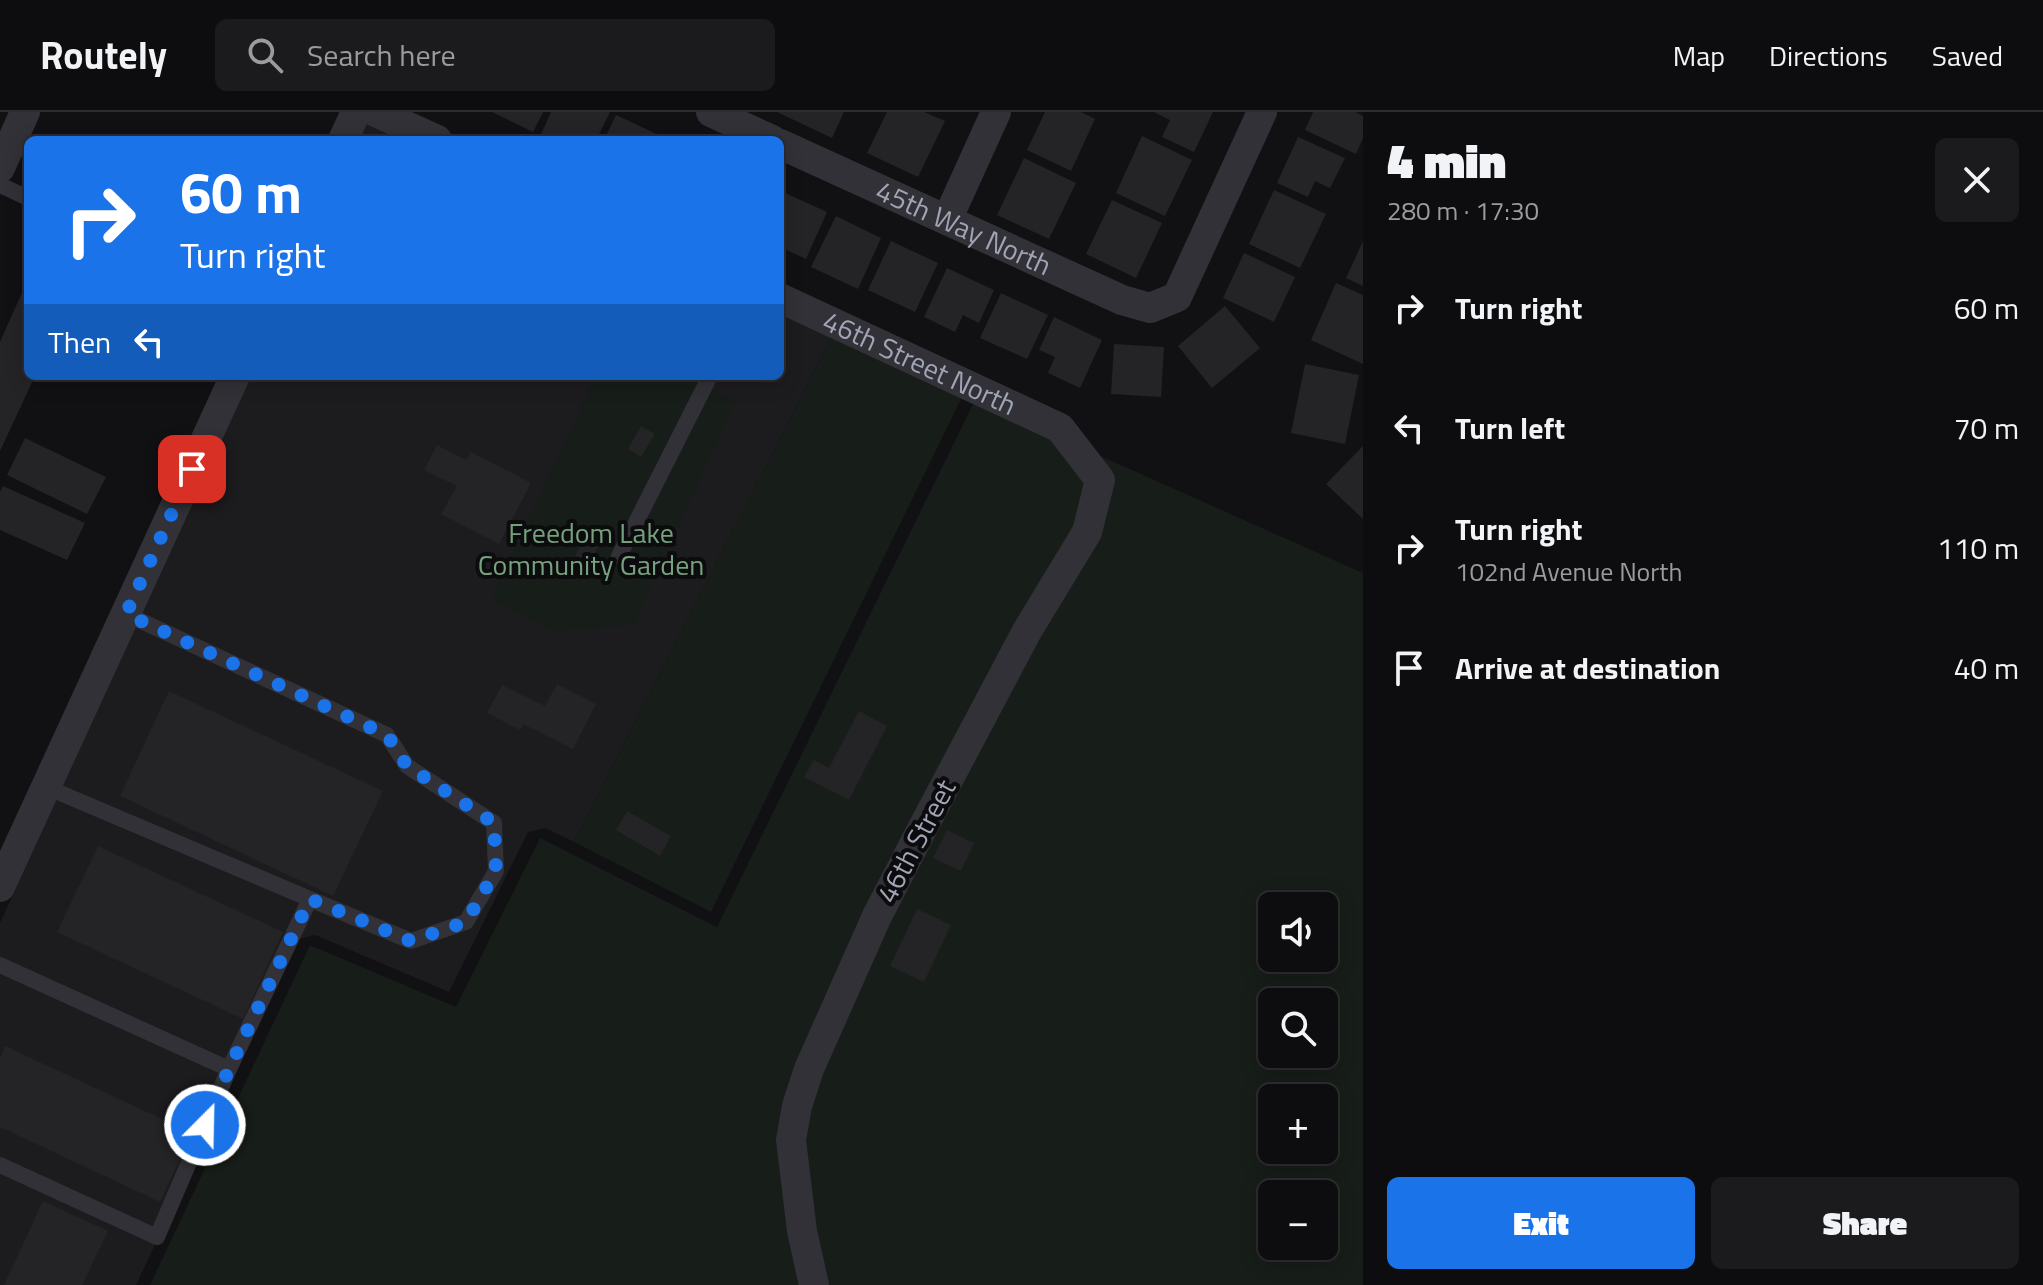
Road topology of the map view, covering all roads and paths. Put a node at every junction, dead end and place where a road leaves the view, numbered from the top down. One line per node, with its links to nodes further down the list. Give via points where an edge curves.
1 (25, 112): 11 (street)
2 (356, 112): 7 (street)
3 (376, 112): 8 (street)
4 (996, 112): 14 (street)
5 (1262, 112): 14 (street, 45th Way North, via 1177,297 1150,308)
6 (725, 115): 9 (street)
7 (345, 136)
8 (428, 136)
9 (764, 136)
10 (784, 146): 14 (street, 45th Way North)
11 (0, 168)
12 (0, 185): 13 (lane)
13 (24, 196)
14 (947, 220)
15 (784, 300): 18 (street, 46th Street North)
16 (233, 380): 20 (street)
17 (708, 380): 19 (lane)
18 (1060, 428): 27 (street, 46th Street, via 1100,480 1087,532 1027,631 877,916 797,1106 791,1140)
19 (619, 556)
20 (126, 614): 21 (street); 23 (lane, via 387,735 407,766 494,823 496,871 466,922 411,941)
21 (46, 787): 22 (street); 23 (lane)
22 (0, 887)
23 (310, 899): 25 (lane)
24 (0, 965): 25 (lane)
25 (229, 1069): 26 (lane, via 157,1237)
26 (0, 1165)
27 (814, 1285)

